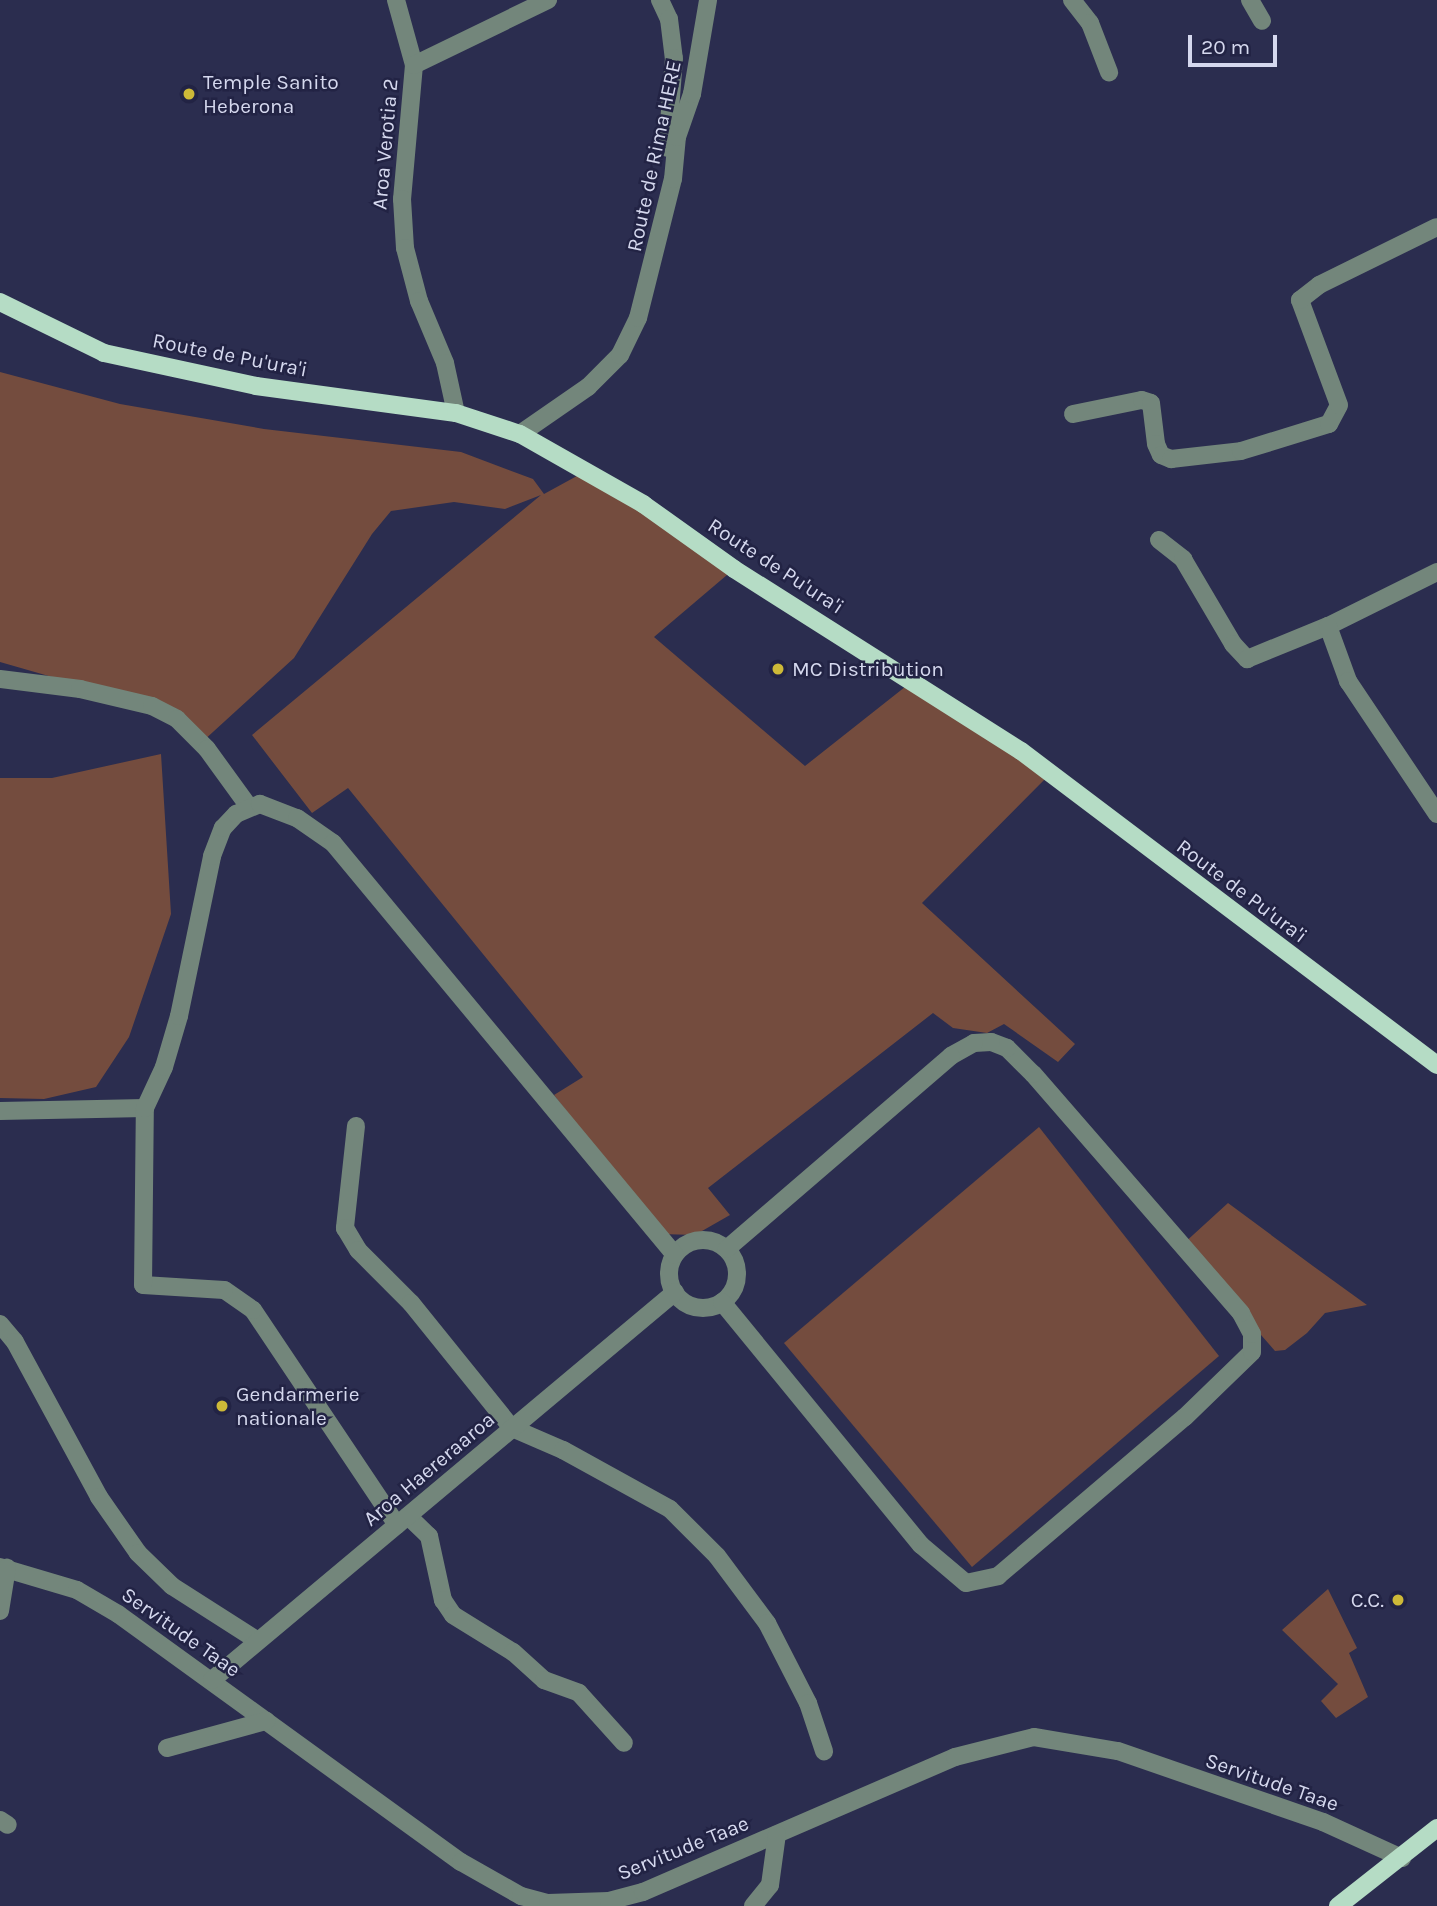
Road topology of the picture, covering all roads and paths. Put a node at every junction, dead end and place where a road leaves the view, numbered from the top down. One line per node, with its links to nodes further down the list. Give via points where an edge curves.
1 (397, 0): 8 (street, Aroa Verotia 2)
2 (548, 0): 8 (street)
3 (660, 0): 10 (street, via 669,19 674,58 666,158)
4 (708, 0): 10 (street, Route de Rima HERE, via 692,94 677,137)
5 (1073, 0): 9 (street, via 1090,23)
6 (1250, 0): 7 (street)
7 (1262, 21)
8 (414, 65): 13 (street, Aroa Verotia 2, via 402,199 405,248 419,301 445,363)
9 (1109, 72)
10 (674, 179): 15 (street, Route de Rima HERE, via 641,307 620,355 587,387)
11 (1437, 227): 14 (street, via 1319,285 1300,300 1339,405 1329,424 1241,452 1171,459 1161,455 1156,444 1151,402)
12 (0, 302): 13 (main road, Route de Pu'ura'i, via 104,353 256,386)
13 (456, 413): 15 (main road, Route de Pu'ura'i)
14 (1073, 414)
15 (520, 434): 22 (main road, Route de Pu'ura'i, via 643,504 734,569 1021,751)
16 (1159, 540): 18 (street, via 1183,559 1233,644 1247,659)
17 (1437, 572): 18 (street)
18 (1328, 626): 21 (street, via 1348,681)
19 (0, 680): 20 (street, via 80,689 152,706 177,719 207,749)
20 (249, 807): 23 (street, via 223,828 212,856 180,1016); 27 (street, via 260,804 297,818 332,843)
21 (1437, 814)
22 (1437, 1065)
23 (145, 1108): 24 (street); 32 (street, via 143,1285 224,1290 253,1310)
24 (0, 1111)
25 (356, 1126): 31 (street, via 345,1228 358,1250 411,1303)
26 (727, 1249): 27 (street, via 701,1240); 29 (street, via 738,1274 731,1294); 29 (street, via 951,1056 974,1043 991,1042 1007,1048 1033,1074 1241,1313 1252,1334 1252,1352 1185,1417 998,1576 966,1583 921,1545)
27 (675, 1255): 28 (street, via 669,1269)
28 (675, 1292): 29 (street, via 691,1306); 31 (street, Aroa Haereraaroa)
29 (722, 1303)
30 (0, 1324): 35 (street, via 15,1342 99,1497 138,1553 172,1586)
31 (512, 1429): 32 (street, Aroa Haereraaroa); 40 (street, via 563,1450 670,1508 717,1556 767,1623 808,1703)
32 (403, 1520): 35 (street, Aroa Haereraaroa); 38 (street, via 429,1536 443,1600 453,1615 513,1652 544,1680 579,1693)
33 (3, 1567): 34 (street); 36 (street, Servitude Taae, via 77,1590)
34 (0, 1611)
35 (258, 1642): 36 (street, Aroa Haereraaroa)
36 (212, 1680): 37 (street, Servitude Taae)
37 (266, 1721): 39 (street); 44 (street, Servitude Taae)
38 (624, 1743)
39 (167, 1748)
40 (824, 1751)
41 (1437, 1828): 43 (main road)
42 (777, 1834): 43 (street, Servitude Taae, via 955,1757 1034,1737 1118,1751 1323,1822); 44 (street, Servitude Taae, via 643,1892 609,1901); 45 (street, via 771,1885)
43 (1402, 1857): 46 (main road)
44 (518, 1901)
45 (752, 1906)
46 (1338, 1906)

